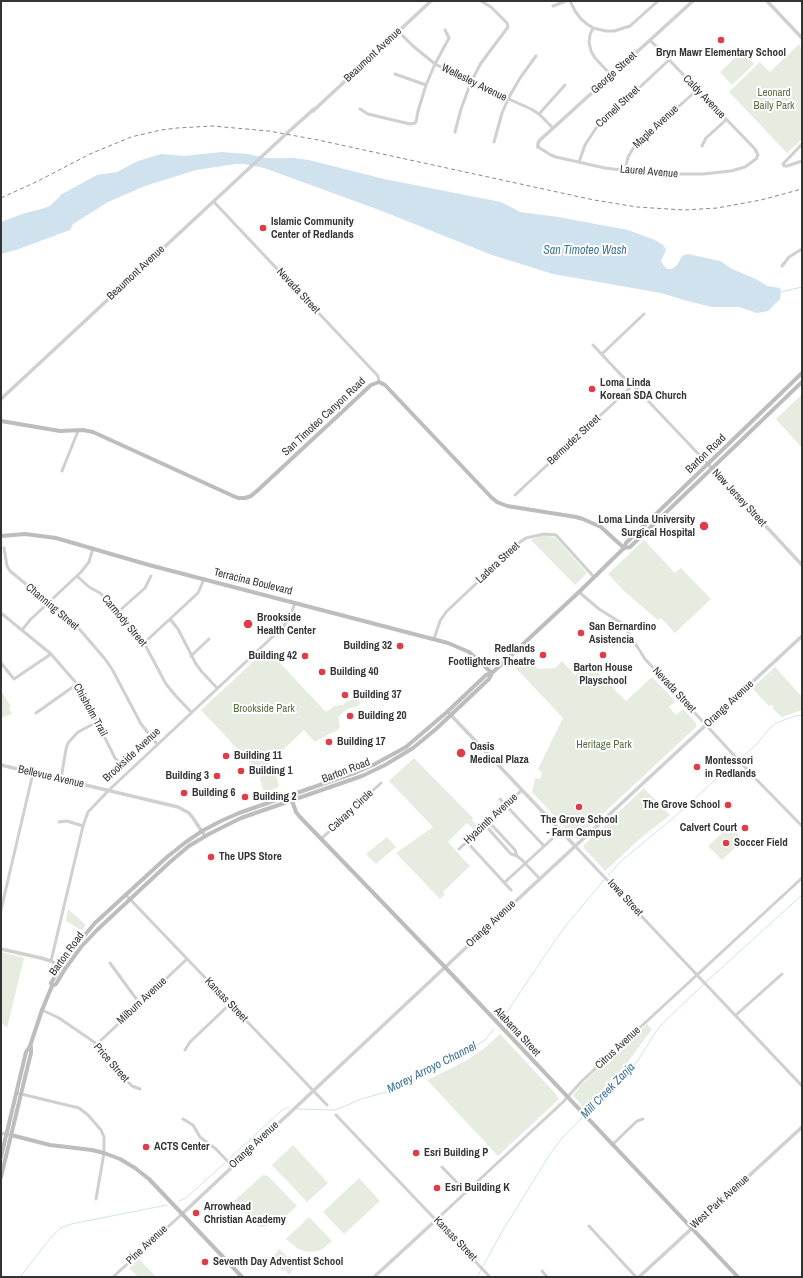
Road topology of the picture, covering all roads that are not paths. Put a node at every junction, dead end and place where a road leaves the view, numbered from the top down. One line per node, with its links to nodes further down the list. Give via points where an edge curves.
1 (431, 1): 11 (street, Beaumont Avenue)
2 (481, 1): 19 (street, via 491,7 508,25 481,62)
3 (566, 1): 8 (street)
4 (570, 1): 9 (street, via 581,19)
5 (658, 1): 9 (street, via 630,26 614,31)
6 (693, 1): 13 (street, George Street)
7 (767, 1): 12 (street)
8 (553, 6)
9 (593, 28): 18 (street, via 589,42 591,51)
10 (445, 30): 16 (street, via 449,38)
11 (398, 31): 16 (street, Wellesley Avenue); 37 (street, Beaumont Avenue)
12 (802, 38)
13 (650, 40): 15 (street, Caldy Avenue); 18 (street, George Street)
14 (536, 56): 23 (street)
15 (669, 60): 22 (street, Caldy Avenue); 35 (street, Cornell Street, via 596,128 590,135)
16 (435, 64): 19 (street, Wellesley Avenue); 20 (street)
17 (395, 74): 20 (street)
18 (611, 76): 27 (street, George Street)
19 (471, 82): 23 (street, Wellesley Avenue); 28 (street)
20 (426, 85): 24 (street, via 415,124 368,114)
21 (565, 85): 25 (street)
22 (697, 90): 26 (street, Caldy Avenue); 36 (street, Maple Avenue, via 634,147 628,156)
23 (508, 99): 25 (street, Wellesley Avenue); 29 (street)
24 (360, 109)
25 (539, 114): 27 (street, Wellesley Avenue)
26 (726, 120): 31 (street, via 706,138); 33 (street, Caldy Avenue)
27 (554, 128): 32 (street, George Street, via 540,140)
28 (455, 132)
29 (494, 142)
30 (802, 144): 34 (street, via 783,163 784,166)
31 (702, 146)
32 (538, 147): 35 (street, Laurel Avenue, via 551,155)
33 (758, 155): 36 (street, Laurel Avenue, via 745,167 731,171 683,175)
34 (802, 161)
35 (579, 162): 36 (street, Laurel Avenue)
36 (625, 171)
37 (214, 202): 44 (street, Nevada Street, via 378,376); 47 (street, Beaumont Avenue)
38 (802, 249): 39 (street)
39 (782, 266)
40 (644, 314): 42 (street)
41 (593, 345): 42 (street, New Jersey Street)
42 (602, 354): 46 (street, New Jersey Street)
43 (802, 373): 50 (main road, Barton Road)
44 (379, 382): 49 (main road, San Timoteo Canyon Road, via 371,385 258,490 245,498 231,496 93,432); 57 (main road, San Timoteo Canyon Road, via 385,385 498,502 507,506 583,519 601,527)
45 (802, 382): 51 (main road, Barton Road)
46 (632, 385): 50 (street, New Jersey Street); 53 (street, Bermudez Street)
47 (1, 399)
48 (1, 421): 49 (main road, San Timoteo Canyon Road, via 60,431)
49 (78, 431): 52 (street)
50 (708, 464): 51 (street, New Jersey Street); 57 (main road, Barton Road, via 626,543)
51 (712, 469): 57 (main road, Barton Road, via 630,547); 58 (street, New Jersey Street)
52 (62, 471)
53 (515, 495)
54 (1, 536): 56 (main road, Terracina Boulevard, via 25,534 56,538)
55 (4, 548): 65 (street, Channing Street, via 10,571)
56 (93, 548): 59 (street, via 86,566); 62 (main road, Terracina Boulevard)
57 (624, 548): 61 (main road, Barton Road)
58 (802, 565)
59 (77, 576): 65 (street); 67 (street, Carmody Street, via 106,598)
60 (151, 576): 67 (street, via 145,588)
61 (594, 577): 63 (main road, Barton Road); 72 (street, Ladera Street, via 556,535 544,534 526,538 446,612)
62 (204, 579): 64 (main road, Terracina Boulevard); 68 (street, via 198,593)
63 (579, 592): 77 (main road, Barton Road); 85 (street, Nevada Street, via 623,624 645,659)
64 (295, 602): 72 (main road, Terracina Boulevard); 79 (street, Brookside Avenue, via 286,624)
65 (48, 603): 69 (street); 86 (street, Channing Street, via 75,624 105,659 141,724)
66 (1, 612): 69 (street, Chisholm Trail)
67 (118, 612): 73 (street, Carmody Street)
68 (170, 619): 73 (street); 75 (street, via 178,629)
69 (22, 630): 74 (street, Chisholm Trail)
70 (802, 636): 85 (street, Orange Avenue)
71 (209, 639): 75 (street)
72 (434, 639): 77 (main road, Terracina Boulevard, via 469,652)
73 (144, 643): 80 (street, Carmody Street, via 166,684)
74 (51, 654): 76 (street, via 14,679); 78 (street, Chisholm Trail)
75 (191, 656): 79 (street)
76 (1, 663)
77 (492, 673): 81 (main road, Barton Road, via 486,675); 83 (main road, Barton Road, via 489,679)
78 (77, 684): 82 (street); 84 (street, Chisholm Trail)
79 (217, 688): 80 (street, Brookside Avenue)
80 (192, 712): 86 (street, Brookside Avenue)
81 (447, 712): 83 (street, Iowa Street); 87 (main road, Barton Road)
82 (36, 713)
83 (451, 715): 88 (main road, Barton Road); 95 (street, Iowa Street)
84 (97, 722): 89 (street, Chisholm Trail); 92 (street, via 78,732 68,743)
85 (707, 725): 104 (street, Nevada Street); 111 (street, Orange Avenue)
86 (157, 744): 94 (street, Brookside Avenue)
87 (399, 751): 88 (main road); 96 (main road, Barton Road, via 357,772)
88 (402, 756): 98 (main road, Barton Road, via 362,776)
89 (120, 763)
90 (1, 765): 91 (street, Bellevue Avenue)
91 (33, 773): 92 (street, Bellevue Avenue); 121 (street)
92 (61, 779): 94 (street, Bellevue Avenue)
93 (381, 782): 107 (street, Calvary Circle)
94 (109, 790): 103 (street, Brookside Avenue, via 88,812); 105 (street, Bellevue Avenue, via 178,807 189,813)
95 (522, 790): 99 (street, Hyacinth Avenue); 111 (street, Iowa Street)
96 (290, 796): 98 (main road, Alabama Street); 105 (main road, Barton Road, via 239,813)
97 (500, 798): 99 (street)
98 (291, 801): 106 (main road, Barton Road, via 236,820); 107 (main road, Alabama Street, via 298,815)
99 (506, 805): 100 (street, Hyacinth Avenue); 110 (street)
100 (488, 821): 102 (street, Hyacinth Avenue); 113 (street, via 516,851)
101 (59, 822): 103 (street, via 67,821)
102 (485, 825): 109 (street, Hyacinth Avenue); 113 (street, via 512,854)
103 (82, 826): 127 (street, Brookside Avenue)
104 (802, 826)
105 (202, 831): 106 (street, Bellevue Avenue); 119 (main road, Barton Road, via 176,849)
106 (205, 836): 120 (main road, Barton Road, via 189,846)
107 (321, 839): 131 (main road, Alabama Street)
108 (552, 839): 110 (street)
109 (467, 842): 112 (street, Hyacinth Avenue); 117 (street)
110 (544, 846): 114 (street)
111 (575, 846): 116 (street, Orange Avenue); 132 (street, Iowa Street)
112 (459, 849)
113 (517, 856): 114 (street)
114 (526, 864): 116 (street); 117 (street)
115 (802, 878): 132 (street, Citrus Avenue)
116 (540, 879): 131 (street, Orange Avenue)
117 (505, 882): 118 (street)
118 (511, 890)
119 (126, 895): 120 (street, Kansas Street); 122 (main road, Barton Road)
120 (130, 899): 123 (main road, Barton Road); 126 (street, Kansas Street)
121 (1, 908)
122 (81, 938): 123 (main road); 125 (main road, Barton Road)
123 (89, 939): 128 (main road, Barton Road)
124 (1, 948): 127 (street)
125 (73, 949): 128 (main road, via 75,952); 130 (main road, Barton Road)
126 (187, 959): 134 (street, Milburn Avenue); 135 (street, Kansas Street)
127 (51, 961): 130 (street)
128 (70, 963): 130 (main road, Barton Road)
129 (110, 963): 134 (street)
130 (63, 968): 136 (main road, Barton Road)
131 (445, 968): 142 (street, Orange Avenue); 144 (main road, Alabama Street)
132 (698, 974): 137 (street, Iowa Street); 144 (street, Citrus Avenue)
133 (782, 974): 137 (street)
134 (140, 1004): 138 (street, Milburn Avenue)
135 (230, 1004): 139 (street, via 190,1042); 142 (street, Kansas Street)
136 (42, 1010): 138 (street, Price Street); 143 (main road, via 30,1046 31,1053)
137 (736, 1015): 140 (street, Iowa Street)
138 (98, 1044): 141 (street, Price Street, via 102,1054 132,1086)
139 (185, 1050)
140 (802, 1086)
141 (140, 1090)
142 (313, 1090): 145 (street, Kansas Street); 155 (street, Orange Avenue)
143 (19, 1094): 151 (main road); 153 (street, via 83,1111 103,1133)
144 (567, 1097): 152 (main road, Alabama Street); 158 (street, Citrus Avenue)
145 (327, 1104)
146 (336, 1115): 161 (street, Kansas Street)
147 (183, 1118): 155 (street)
148 (643, 1119): 152 (street, via 637,1121)
149 (802, 1127): 163 (street, West Park Avenue)
150 (1, 1133): 151 (street)
151 (9, 1134): 153 (main road); 154 (main road); 157 (main road)
152 (612, 1145): 163 (main road, Alabama Street)
153 (104, 1154): 159 (street); 160 (main road, via 120,1159 135,1168)
154 (1, 1157)
155 (232, 1166): 160 (street, Orange Avenue)
156 (442, 1166): 158 (street)
157 (1, 1174)
158 (466, 1192): 161 (street, Citrus Avenue)
159 (96, 1199)
160 (182, 1214): 165 (street, Pine Avenue); 166 (main road)
161 (436, 1220): 167 (street); 168 (street, Kansas Street)
162 (589, 1226): 170 (street)
163 (692, 1228): 171 (street, West Park Avenue); 172 (main road, Alabama Street)
164 (542, 1271): 169 (street)
165 (113, 1277)
166 (242, 1277)
167 (374, 1277)
168 (490, 1277)
169 (547, 1277)
170 (636, 1277)
171 (639, 1277)
172 (738, 1277)

